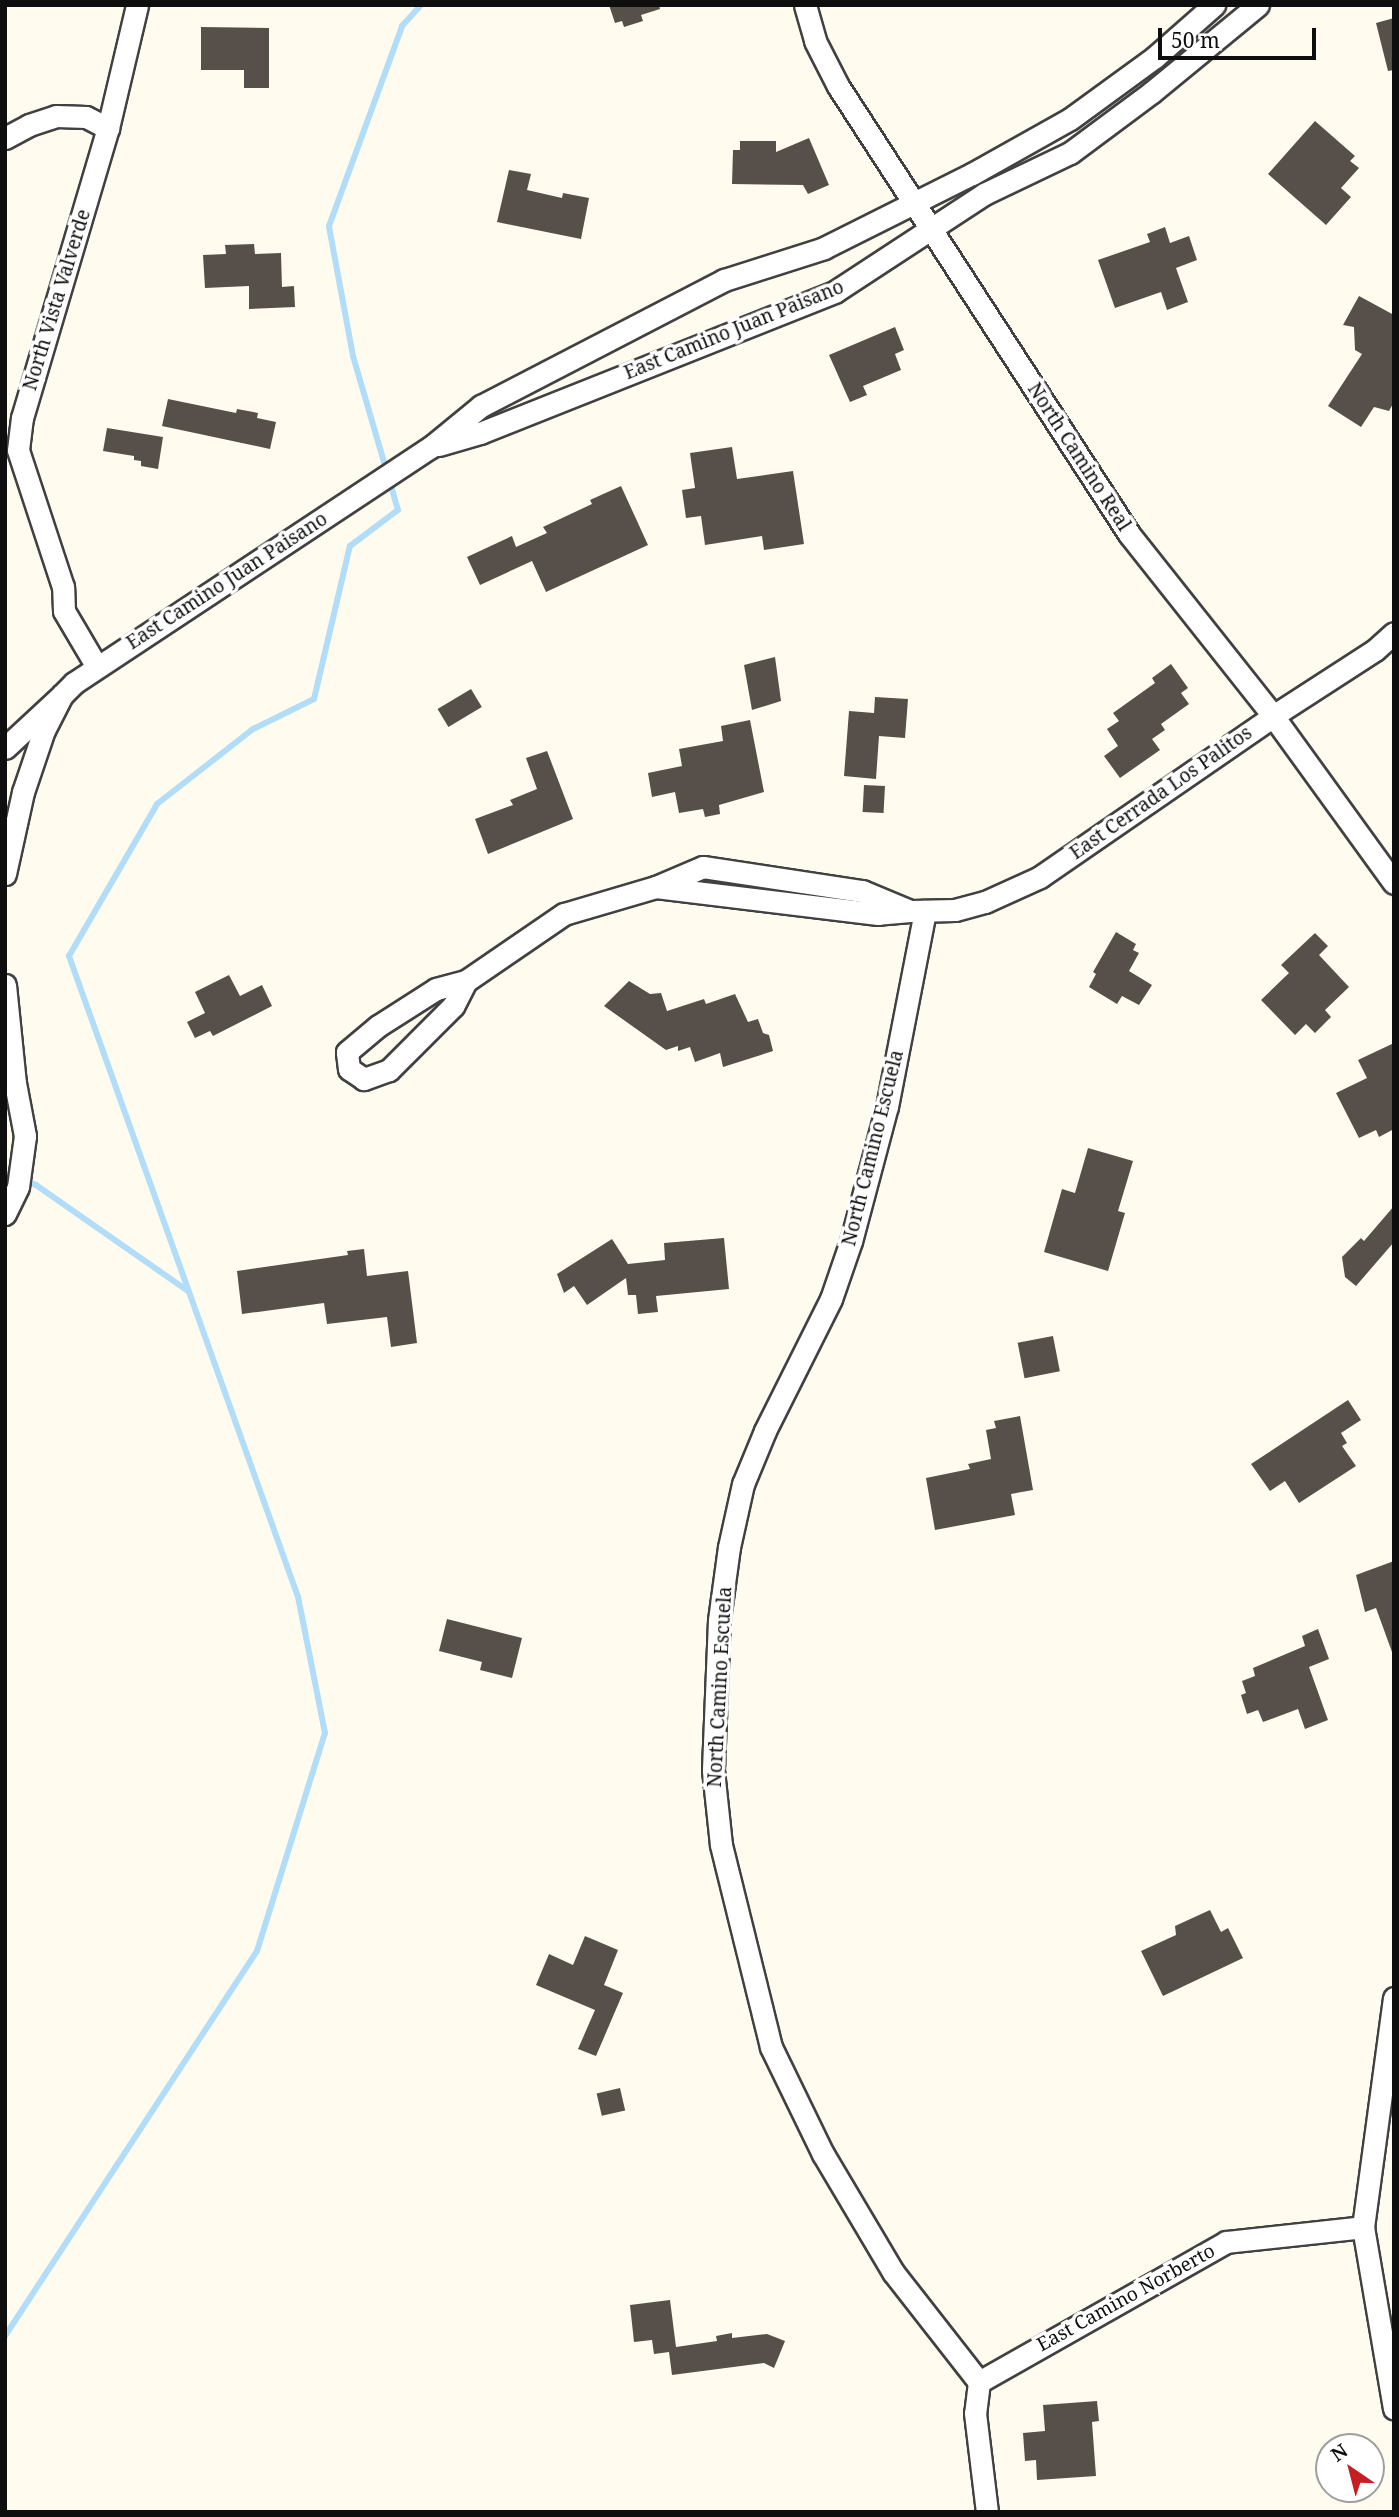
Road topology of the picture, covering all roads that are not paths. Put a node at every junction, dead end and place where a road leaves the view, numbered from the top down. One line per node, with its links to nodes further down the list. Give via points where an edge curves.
1 (137, 5): 5 (street, North Vista Valverde)
2 (805, 5): 7 (street, North Camino Real, via 815,41 838,86)
3 (1213, 5): 7 (street, East Camino Juan Paisano, via 1155,57 1070,119)
4 (1258, 5): 8 (street, East Camino Juan Paisano, via 1070,153 984,194)
5 (108, 128): 6 (street, via 86,117 56,116); 11 (street, North Vista Valverde, via 22,418 18,450 63,587 64,611)
6 (5, 138)
7 (915, 204): 8 (street, North Camino Real); 9 (street, East Camino Juan Paisano, via 824,248 724,281 481,406)
8 (930, 230): 9 (street, East Camino Juan Paisano, via 836,291 481,433); 13 (street, North Camino Real, via 1129,534)
9 (430, 447): 11 (street, East Camino Juan Paisano)
10 (1394, 633): 13 (street, East Cerrada Los Palitos)
11 (97, 667): 12 (street, East Camino Juan Paisano)
12 (62, 695): 14 (street, East Camino Juan Paisano); 15 (street, East Camino Juan Paisano, via 44,730 23,792)
13 (1273, 716): 16 (street, North Camino Real); 17 (street, East Cerrada Los Palitos, via 1040,877 985,902 956,910)
14 (5, 748)
15 (5, 874)
16 (1394, 883)
17 (917, 911): 18 (street, East Cerrada Los Palitos, via 878,914 656,887 564,914); 23 (street, North Camino Escuela, via 884,1118 851,1241 831,1299 743,1483 719,1620 713,1770 721,1845 771,2047 823,2154 893,2272)
18 (466, 981): 18 (street, East Cerrada Los Palitos, via 436,989 378,1026 347,1052 349,1069 364,1079 388,1070 453,1006)
19 (5, 985): 20 (street, via 25,1136 18,1188)
20 (5, 1214)
21 (1394, 1998): 22 (street)
22 (1363, 2227): 23 (street, East Camino Norberto, via 1226,2242); 24 (street)
23 (979, 2382): 25 (street, via 975,2413)
24 (1394, 2408)
25 (987, 2512)

